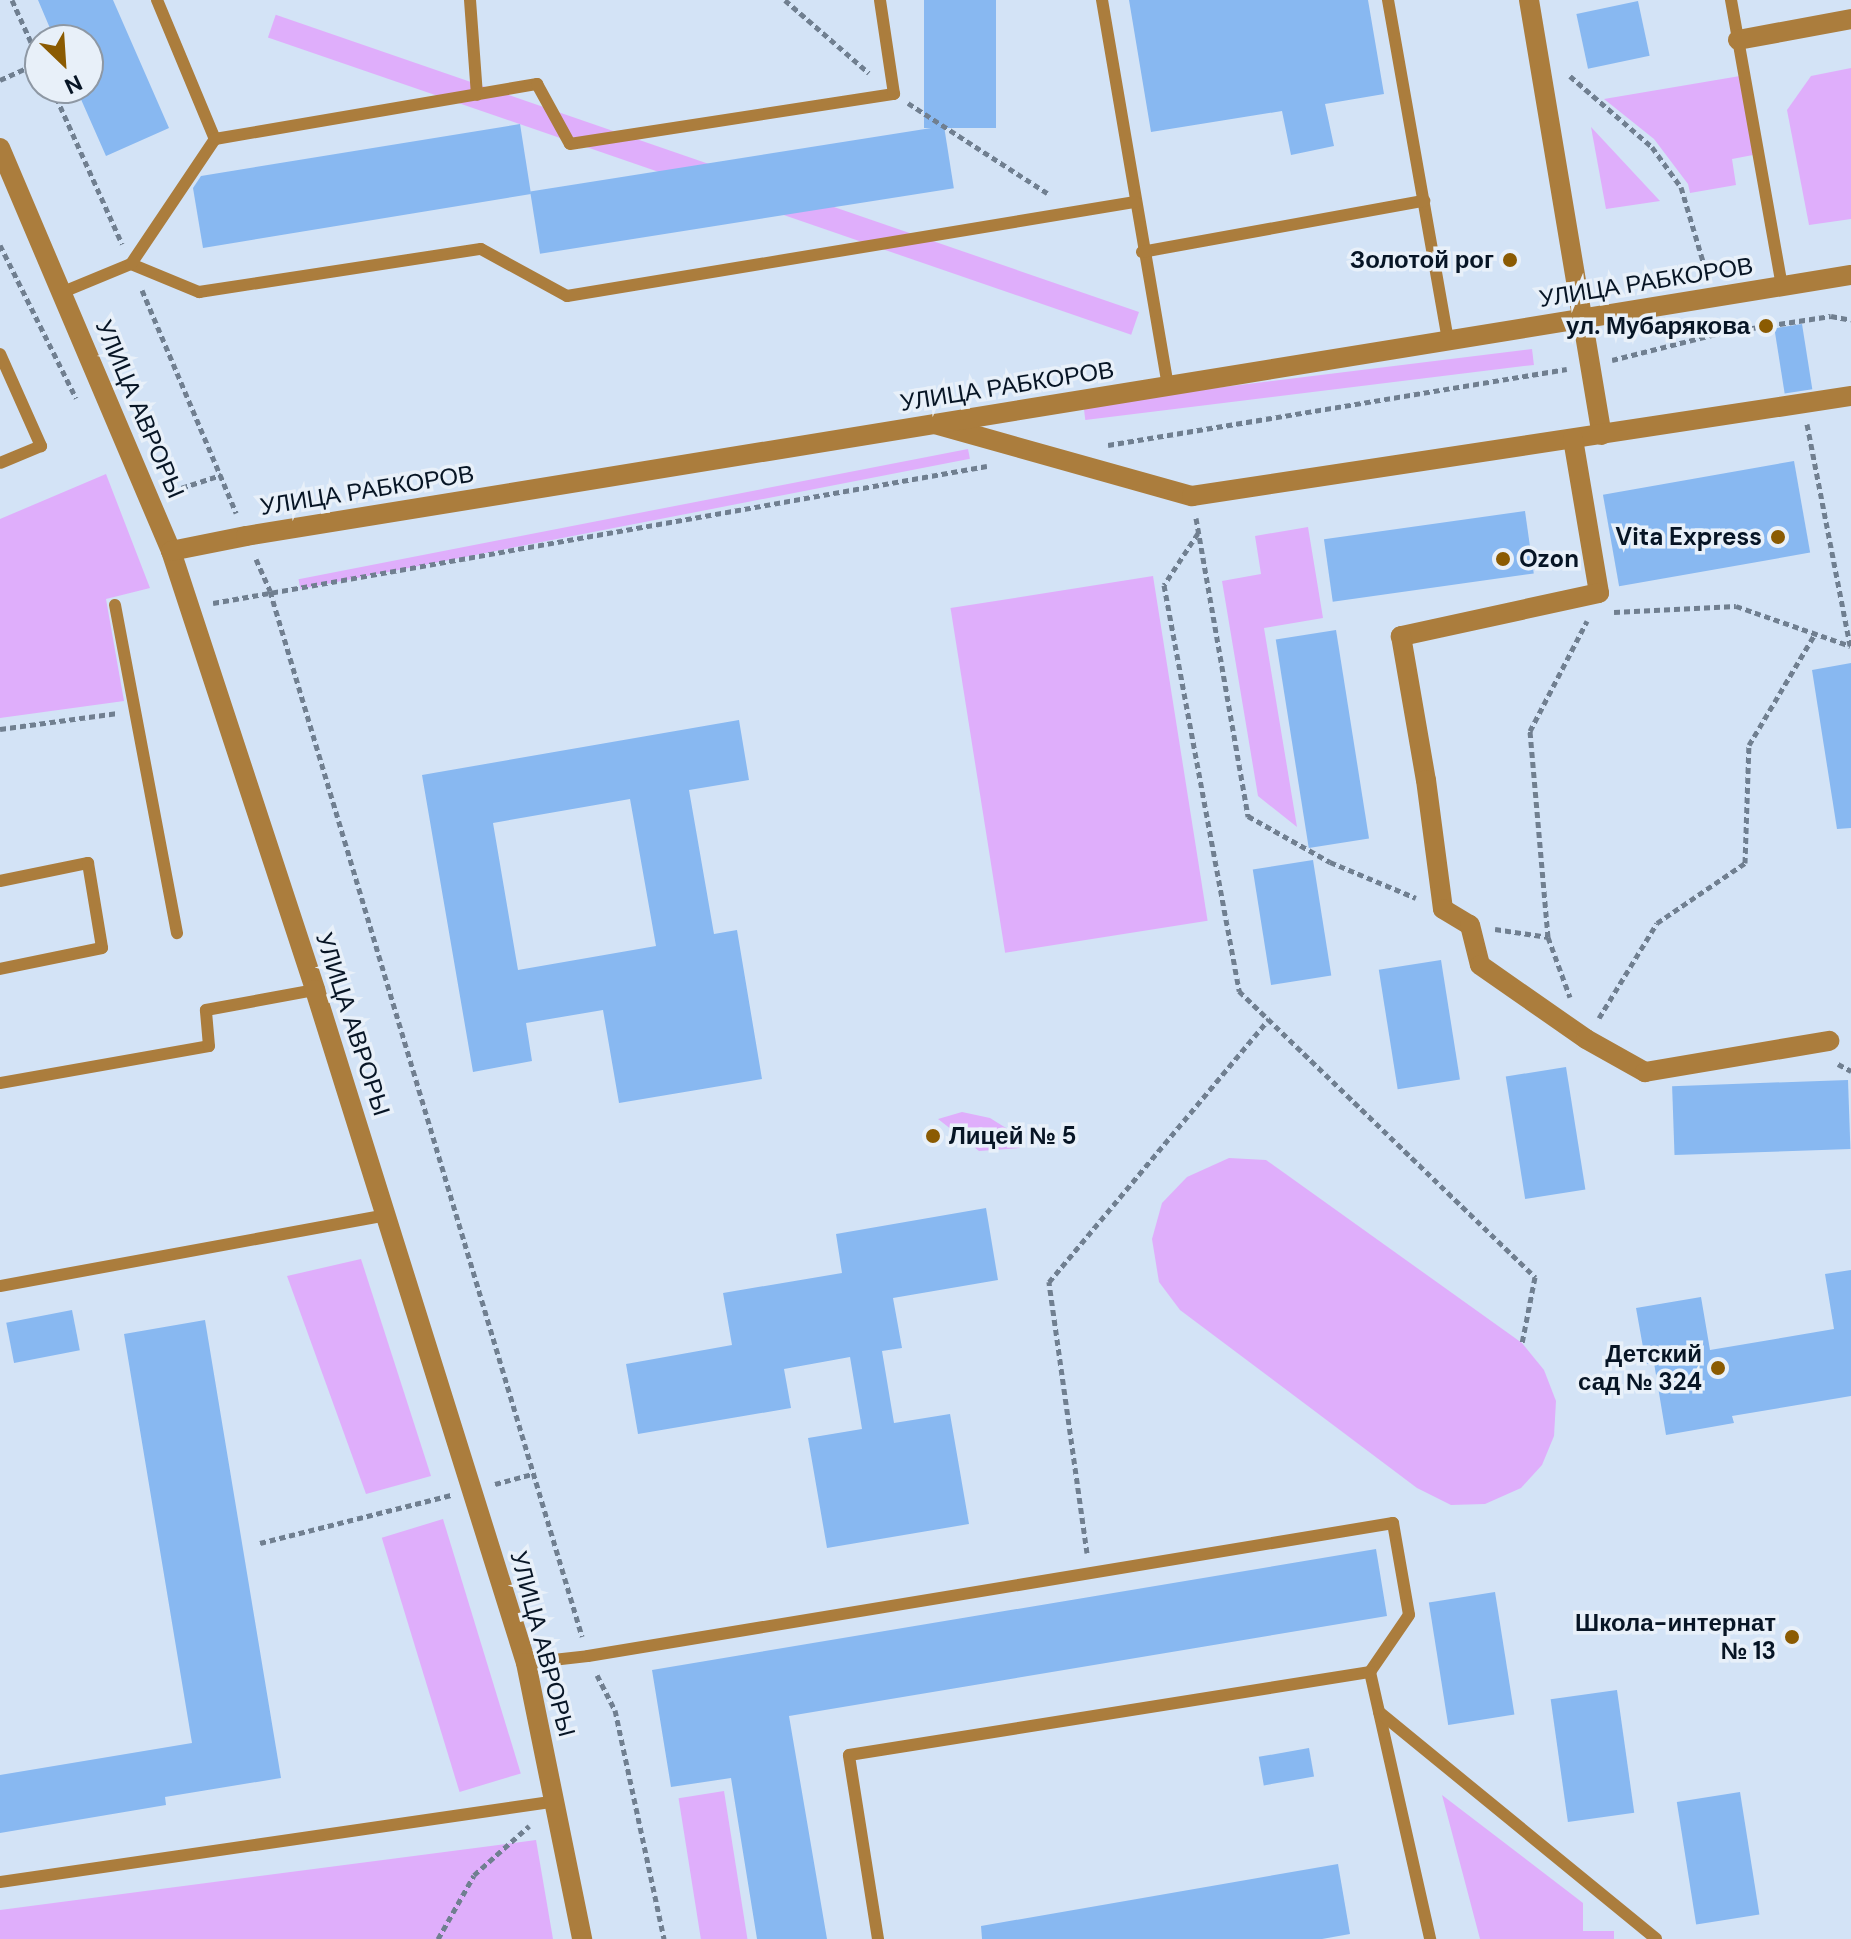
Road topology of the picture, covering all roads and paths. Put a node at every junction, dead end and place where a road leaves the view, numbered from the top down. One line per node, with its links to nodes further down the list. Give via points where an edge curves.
1 (12, 0): 11 (path)
2 (157, 0): 19 (lane)
3 (470, 0): 17 (lane)
4 (785, 0): 16 (path)
5 (880, 0): 16 (lane)
6 (1102, 0): 23 (lane)
7 (1388, 0): 22 (lane)
8 (1529, 0): 30 (street)
9 (1731, 0): 12 (lane)
10 (1851, 19): 12 (street)
11 (24, 27)
12 (1738, 40): 27 (lane)
13 (1567, 65): 29 (path, via 1571,79 1652,147 1681,187)
14 (24, 69): 15 (path)
15 (0, 80)
16 (894, 94): 17 (lane, via 570,144 537,84); 21 (path, via 1045,193)
17 (477, 95): 19 (lane)
18 (59, 104): 25 (path)
19 (215, 139): 25 (lane)
20 (0, 148): 28 (street, УЛИЦА АВРОРЫ)
21 (1060, 191)
22 (1424, 201): 24 (lane); 33 (lane)
23 (1135, 202): 24 (lane); 25 (lane, via 567,296 481,249 199,292)
24 (1142, 252): 36 (lane)
25 (131, 264): 28 (lane); 47 (path)
26 (1851, 275): 27 (street, УЛИЦА РАБКОРОВ)
27 (1782, 286): 29 (street, УЛИЦА РАБКОРОВ)
28 (63, 292): 48 (street, УЛИЦА АВРОРЫ)
29 (1713, 298): 30 (street, УЛИЦА РАБКОРОВ); 32 (path)
30 (1585, 319): 33 (street, УЛИЦА РАБКОРОВ); 35 (street)
31 (1851, 320): 32 (path, via 1831,316)
32 (1720, 333): 35 (path)
33 (1448, 340): 36 (street, УЛИЦА РАБКОРОВ)
34 (0, 354): 43 (lane, via 41,446)
35 (1591, 365): 40 (street); 42 (path)
36 (1168, 386): 39 (street, УЛИЦА РАБКОРОВ)
37 (1851, 396): 38 (street)
38 (1803, 404): 40 (street); 54 (path)
39 (935, 424): 45 (street); 47 (street, УЛИЦА РАБКОРОВ)
40 (1602, 435): 41 (street)
41 (1573, 439): 45 (street); 50 (street, via 1599,593)
42 (1095, 447)
43 (0, 463)
44 (1003, 463): 49 (path)
45 (1192, 496): 46 (path)
46 (1198, 533): 58 (path, via 1248,816 1330,862); 64 (path, via 1164,585 1239,991)
47 (246, 536): 48 (street, УЛИЦА РАБКОРОВ); 49 (path)
48 (171, 551): 52 (street, УЛИЦА АВРОРЫ)
49 (270, 591): 52 (path); 73 (path)
50 (1590, 604): 53 (path, via 1736,606); 58 (street, via 1401,636); 61 (path, via 1530,731)
51 (115, 605): 55 (lane)
52 (190, 608): 63 (street, УЛИЦА АВРОРЫ)
53 (1816, 632): 54 (path); 65 (path, via 1749,745 1745,863 1657,923)
54 (1851, 646)
55 (136, 710): 56 (path); 60 (lane)
56 (0, 729)
57 (0, 881): 62 (lane, via 88,863 102,948)
58 (1443, 909): 59 (street)
59 (1470, 925): 61 (path); 65 (street, via 1480,965)
60 (177, 933)
61 (1548, 937): 65 (path)
62 (0, 969)
63 (315, 990): 69 (lane, via 206,1010 209,1046); 70 (street, УЛИЦА АВРОРЫ)
64 (1269, 1019): 72 (path, via 1535,1277); 76 (path, via 1049,1282)
65 (1586, 1039): 66 (street, via 1645,1072)
66 (1829, 1041)
67 (1823, 1066): 68 (path, via 1839,1063)
68 (1851, 1071)
69 (0, 1083)
70 (386, 1215): 71 (lane); 74 (street, УЛИЦА АВРОРЫ)
71 (0, 1286)
72 (1522, 1343)
73 (533, 1474): 74 (path); 77 (path)
74 (472, 1490): 75 (path); 78 (street, УЛИЦА АВРОРЫ)
75 (260, 1543)
76 (1090, 1574): 77 (lane); 79 (lane, via 1393,1523 1409,1615)
77 (588, 1656): 78 (lane); 85 (path, via 615,1710)
78 (526, 1663): 81 (street, УЛИЦА АВРОРЫ)
79 (1370, 1672): 80 (lane); 86 (lane, via 849,1755)
80 (1379, 1712): 87 (lane); 88 (lane)
81 (557, 1801): 82 (lane); 83 (path, via 474,1875); 84 (street, УЛИЦА АВРОРЫ)
82 (0, 1882)
83 (438, 1939)
84 (582, 1939)
85 (664, 1939)
86 (878, 1939)
87 (1430, 1939)
88 (1656, 1939)

